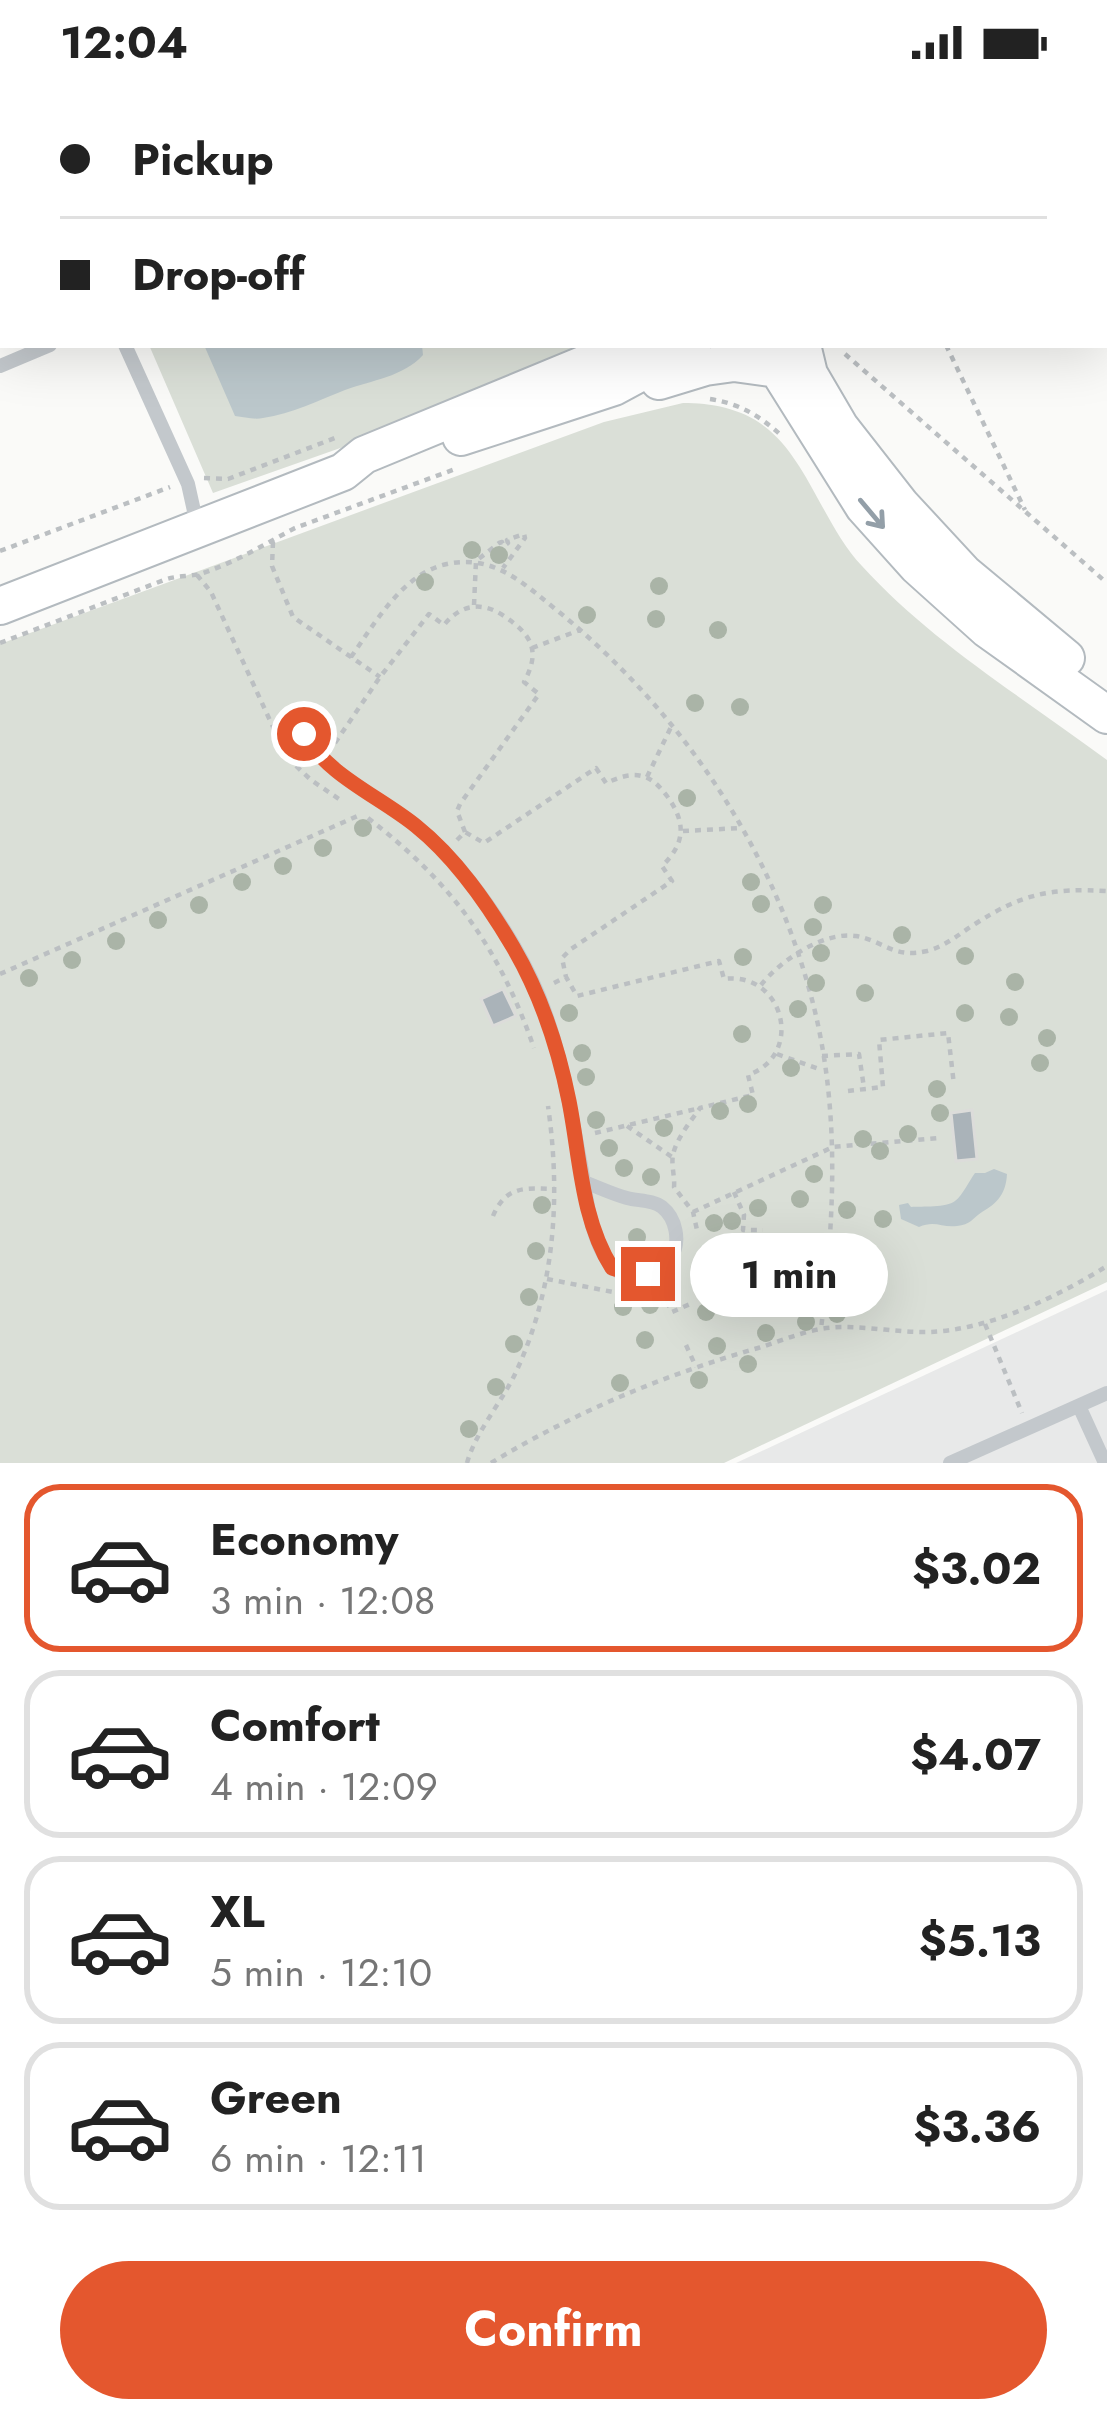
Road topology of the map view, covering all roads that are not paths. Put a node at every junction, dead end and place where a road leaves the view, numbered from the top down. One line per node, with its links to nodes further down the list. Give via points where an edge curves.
1 (43, 348): 6 (lane)
2 (126, 348): 9 (lane, via 188,484)
3 (624, 348): 8 (street, via 364,454)
4 (686, 348): 7 (street)
5 (777, 350): 7 (street, via 643,386); 11 (street, via 809,374 840,428 964,573); 12 (street, one-way to 12, via 864,507 916,566)
6 (0, 366)
7 (614, 386): 8 (street, via 374,470)
8 (338, 455): 9 (street)
9 (198, 530): 10 (street)
10 (0, 606)
11 (1107, 689)
12 (1107, 715)
13 (304, 734): 14 (lane, via 323,760 419,829 496,920 546,1016)
14 (584, 1182): 14 (lane, via 612,1268 638,1276 669,1259 676,1236 664,1209)
15 (1107, 1393): 16 (lane)
16 (1079, 1406): 17 (lane); 18 (lane)
17 (950, 1463)
18 (1105, 1463)

